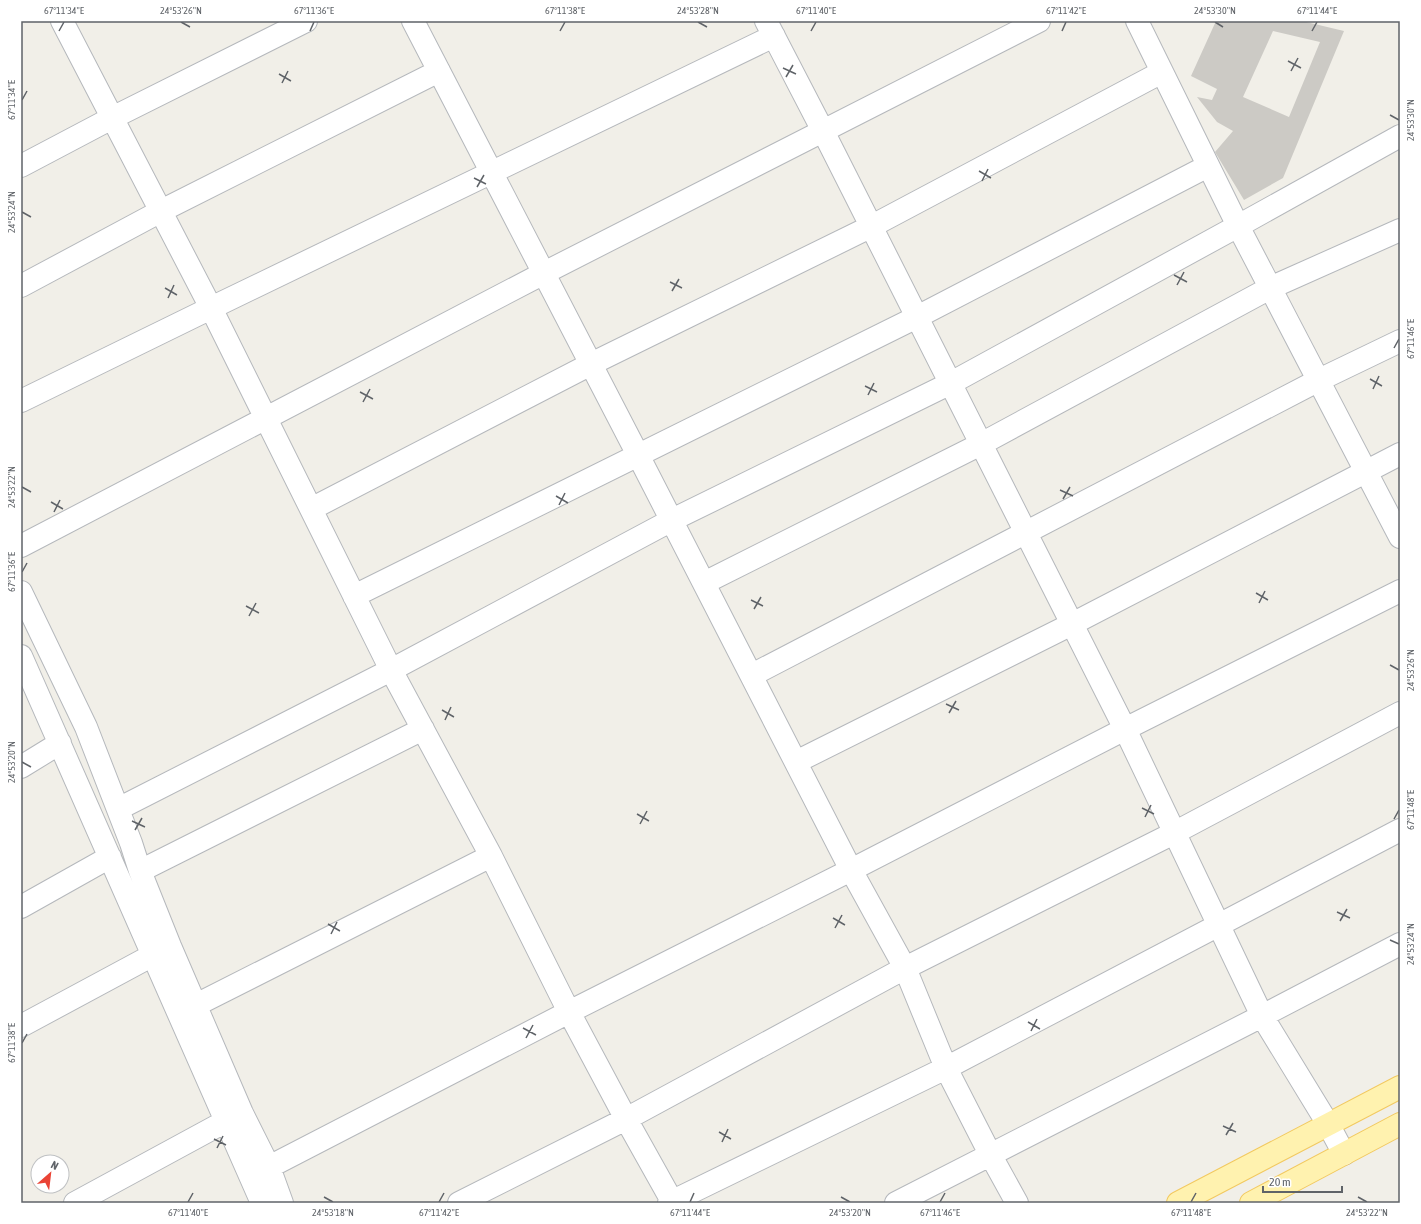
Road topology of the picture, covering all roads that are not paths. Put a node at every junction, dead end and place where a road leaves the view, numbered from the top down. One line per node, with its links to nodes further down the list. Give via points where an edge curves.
1 (62, 21): 9 (street)
2 (306, 21): 9 (street)
3 (413, 21): 7 (street)
4 (1039, 21): 10 (street)
5 (1136, 21): 8 (street)
6 (770, 28): 10 (street); 14 (street)
7 (439, 71): 14 (street); 15 (street)
8 (1162, 72): 13 (street); 16 (street)
9 (112, 118): 12 (street); 15 (street)
10 (823, 131): 16 (street); 19 (street)
11 (1400, 136): 17 (street)
12 (21, 166)
13 (1208, 166): 17 (street); 23 (street)
14 (491, 172): 19 (street); 22 (street)
15 (160, 211): 20 (street); 22 (street)
16 (872, 226): 23 (street); 25 (street)
17 (1238, 226): 21 (street); 27 (street)
18 (1400, 230): 21 (street)
19 (544, 273): 25 (street); 29 (street)
20 (21, 286)
21 (1270, 288): 26 (street); 30 (street)
22 (211, 308): 28 (street); 29 (street)
23 (917, 317): 27 (street); 32 (street)
24 (1400, 341): 26 (street)
25 (591, 364): 32 (street); 34 (street)
26 (1319, 380): 33 (street); 36 (street)
27 (951, 383): 30 (street); 35 (street)
28 (21, 401)
29 (266, 418): 34 (street); 38 (street)
30 (981, 444): 36 (street); 39 (street)
31 (1400, 454): 33 (street)
32 (638, 455): 35 (street); 42 (street)
33 (1366, 471): 37 (street); 43 (street)
34 (311, 510): 42 (street)
35 (672, 520): 39 (street); 45 (street)
36 (1026, 532): 43 (street); 46 (street)
37 (1400, 537)
38 (21, 546)
39 (704, 583): 46 (street)
40 (1400, 591): 49 (street)
41 (21, 592): 53 (street, via 86,727)
42 (354, 596): 45 (street)
43 (1072, 624): 49 (street); 51 (street)
44 (21, 656): 50 (street)
45 (391, 670): 48 (street); 53 (street)
46 (752, 676): 51 (street)
47 (1400, 713): 55 (street)
48 (423, 729): 56 (street); 59 (street)
49 (1125, 729): 55 (street); 58 (street)
50 (60, 743): 52 (street); 57 (street)
51 (796, 762): 58 (street)
52 (21, 767)
53 (118, 809): 59 (street)
54 (1400, 830): 61 (street)
55 (1174, 833): 61 (street); 64 (street)
56 (491, 856): 65 (street); 66 (street)
57 (110, 857): 60 (street); 63 (street)
58 (851, 870): 64 (street); 66 (street)
59 (140, 871): 63 (street)
60 (21, 907)
61 (1217, 925): 67 (street); 69 (street)
62 (1400, 944): 67 (street)
63 (162, 950): 65 (street); 68 (street); 71 (street)
64 (905, 968): 69 (street); 72 (street)
65 (196, 1005): 71 (street)
66 (569, 1012): 72 (street); 77 (street)
67 (1262, 1016): 73 (street); 75 (street)
68 (21, 1026)
69 (946, 1068): 75 (street); 78 (street)
70 (1400, 1086): 73 (main road)
71 (234, 1116): 77 (street); 79 (street); 80 (street)
72 (626, 1119): 78 (street); 82 (street)
73 (1328, 1124): 76 (street); 85 (main road)
74 (1400, 1124): 76 (main road)
75 (990, 1154): 83 (street); 84 (street)
76 (1344, 1154): 86 (main road)
77 (269, 1167): 81 (street)
78 (671, 1202)
79 (75, 1203)
80 (262, 1203)
81 (282, 1203)
82 (459, 1203)
83 (896, 1203)
84 (1017, 1203)
85 (1178, 1203)
86 (1251, 1203)

